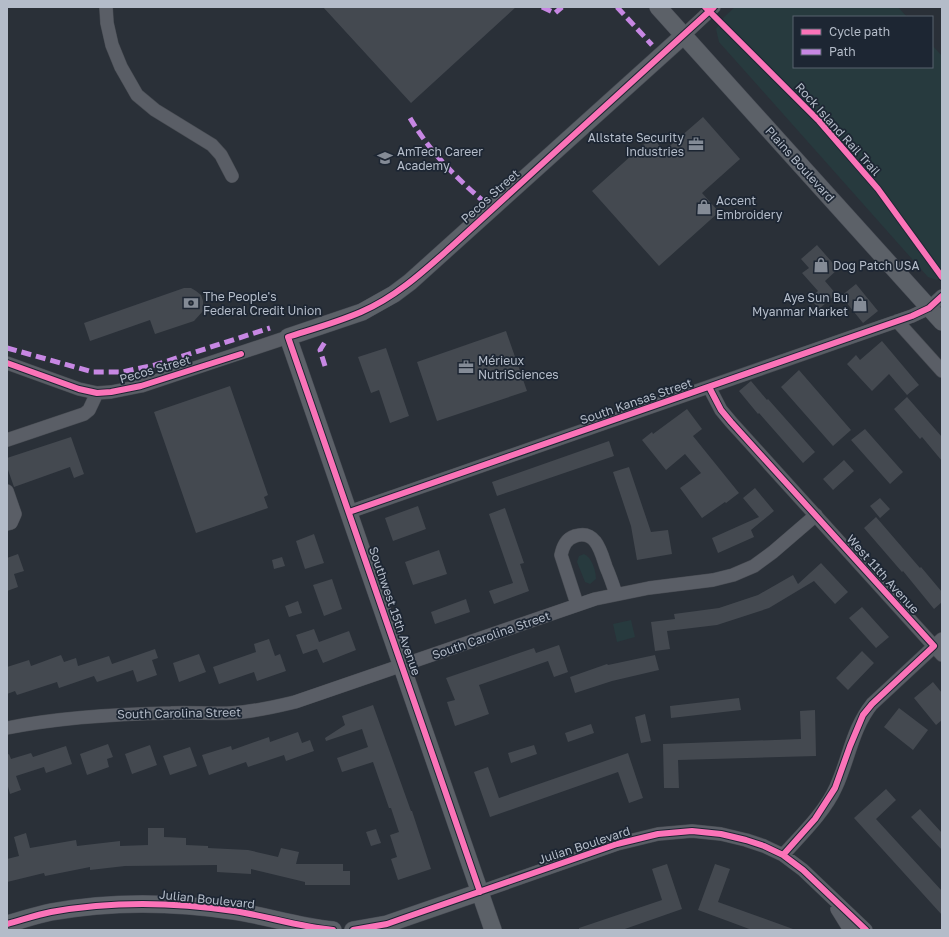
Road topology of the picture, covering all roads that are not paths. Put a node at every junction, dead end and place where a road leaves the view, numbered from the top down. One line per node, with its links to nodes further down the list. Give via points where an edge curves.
1 (106, 7): 5 (street, via 112,45 137,95 155,110 212,145 221,154)
2 (658, 7): 4 (main road, Plains Boulevard)
3 (714, 7): 4 (street)
4 (684, 35): 7 (main road, Plains Boulevard); 10 (main road, Pecos Street, via 410,282 362,312)
5 (232, 176)
6 (942, 296): 7 (street)
7 (929, 308): 8 (street, South Kansas Street); 9 (main road, Plains Boulevard)
8 (897, 321): 12 (street); 13 (street, South Kansas Street)
9 (942, 322)
10 (288, 337): 14 (street, Pecos Street, via 141,386); 17 (main road, Southwest 15th Avenue)
11 (8, 367): 14 (street, Pecos Street)
12 (942, 371)
13 (709, 387): 17 (street, South Kansas Street); 18 (street, West 11th Avenue, via 721,410 731,422)
14 (97, 393): 15 (street, via 89,410 84,414)
15 (7, 440)
16 (7, 491): 19 (street, via 15,514 11,523)
17 (349, 512): 23 (main road, Southwest 15th Avenue)
18 (816, 515): 20 (street, South Carolina Street, via 754,566 733,575); 22 (street, West 11th Avenue)
19 (7, 524)
20 (616, 594): 21 (street, South Carolina Street); 21 (street, via 597,543 588,536 574,536 562,547 561,555)
21 (577, 604): 23 (street, South Carolina Street)
22 (939, 647): 25 (street, via 872,704 863,715 835,788 815,819)
23 (402, 666): 24 (street, South Carolina Street, via 266,710 232,713 112,714); 27 (main road, Southwest 15th Avenue)
24 (7, 728)
25 (783, 855): 26 (street, Julian Boulevard); 27 (street, Julian Boulevard, via 764,846 721,834 692,831 658,834 617,844)
26 (816, 883): 32 (street, Julian Boulevard); 33 (street, Julian Boulevard)
27 (480, 892): 30 (main road, Julian Boulevard, via 387,924); 31 (main road, Southwest 15th Avenue)
28 (7, 924): 29 (main road, Julian Boulevard, via 52,912 101,906 152,904 234,911 316,929)
29 (333, 930)
30 (353, 930)
31 (493, 930)
32 (850, 930)
33 (866, 930)

